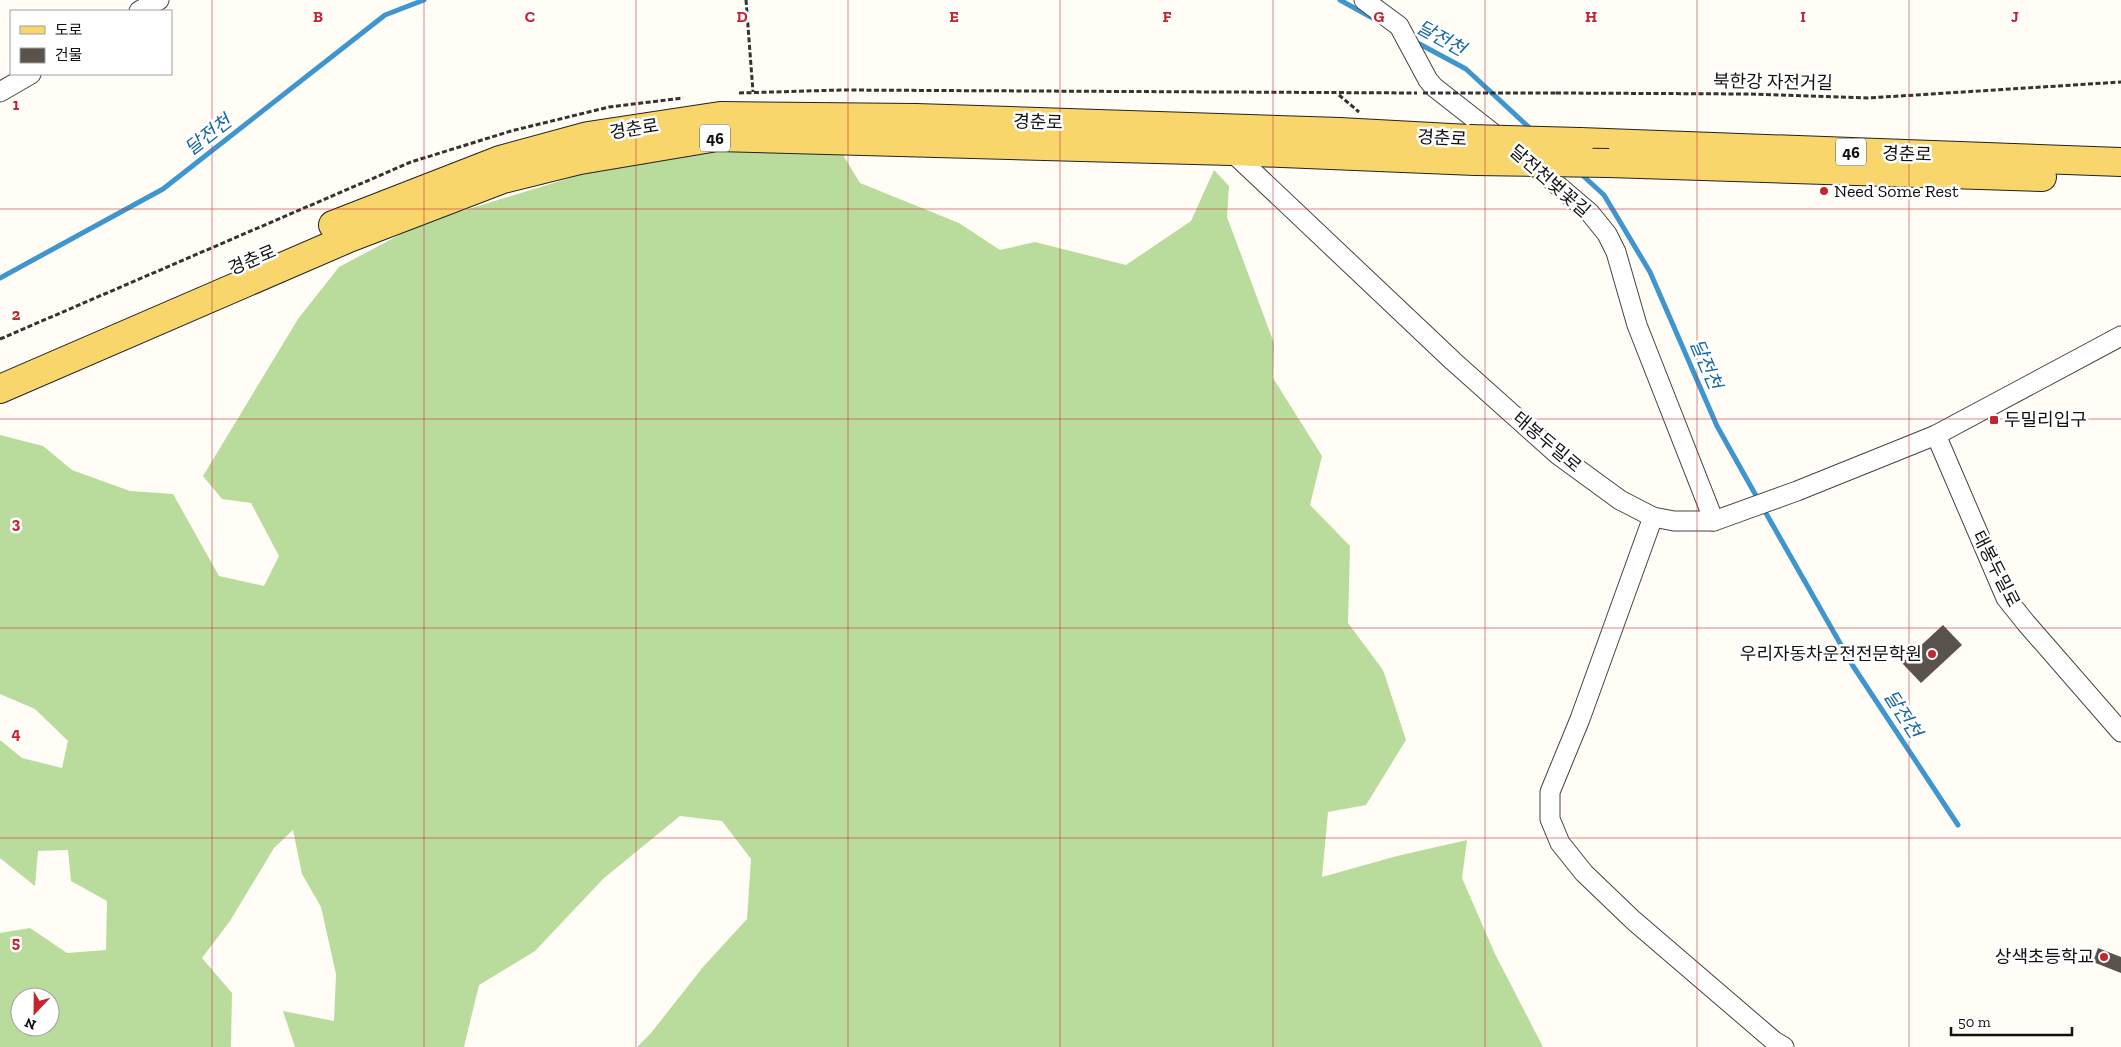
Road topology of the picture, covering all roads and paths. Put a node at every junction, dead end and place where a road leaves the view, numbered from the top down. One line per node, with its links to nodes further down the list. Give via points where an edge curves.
1 (158, 0): 4 (street)
2 (746, 0): 9 (path)
3 (1364, 0): 7 (street, 달전천벚꽃길, via 1405,34)
4 (141, 10)
5 (29, 75): 8 (street)
6 (2121, 82): 7 (path, 북한강 자전거길, bridge, via 1868,98 1556,93)
7 (1425, 87): 19 (street, 달전천벚꽃길, via 1545,173 1590,213 1606,234 1616,252 1637,325)
8 (0, 92)
9 (753, 92)
10 (1472, 150): 11 (main road, 경춘로 / 46); 12 (main road, 경춘로 / 46, bridge, via 1580,142); 13 (main road, 경춘로 / 46, bridge, via 1609,163 1990,177); 15 (main road, 경춘로 / 46, via 1340,132 720,116 588,136 500,160 376,207)
11 (1231, 151): 16 (main road, 경춘로 / 46, via 717,137 580,160 503,179 349,238); 18 (street, 태봉두밀로, via 1453,361 1557,454 1620,500)
12 (2121, 162)
13 (2121, 178)
14 (2121, 336): 17 (street, 태봉두밀로)
15 (0, 368)
16 (0, 389)
17 (1936, 435): 19 (street, 태봉두밀로); 20 (street, 태봉두밀로, via 2006,598)
18 (1653, 517): 19 (street, 태봉두밀로, via 1674,521); 21 (street, via 1550,792 1550,819 1560,843 1591,880 1633,920)
19 (1714, 521)
20 (2121, 732)
21 (1784, 1047)

